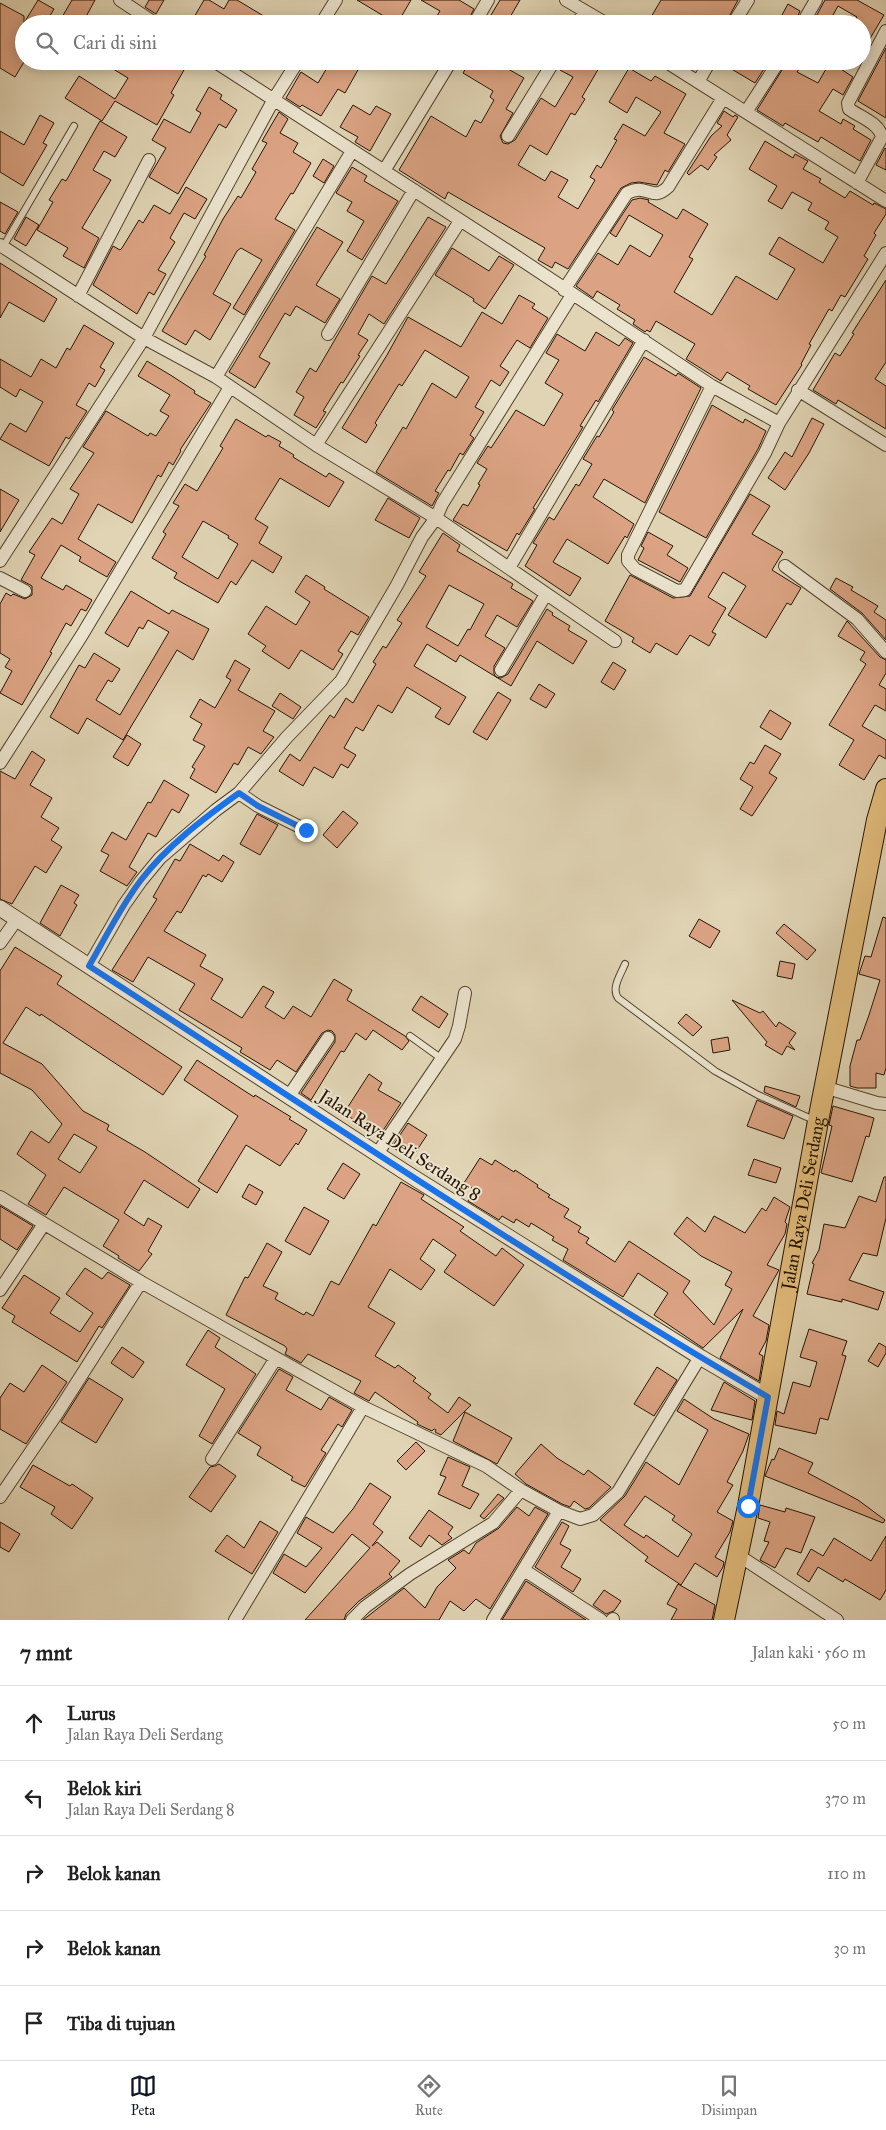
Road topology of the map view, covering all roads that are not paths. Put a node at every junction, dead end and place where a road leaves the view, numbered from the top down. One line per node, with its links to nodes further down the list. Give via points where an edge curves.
1 (120, 0): 8 (street)
2 (336, 0): 9 (street)
3 (488, 0): 10 (street)
4 (566, 0): 7 (street)
5 (748, 0): 13 (street)
6 (816, 0): 14 (street)
7 (585, 11): 11 (street); 12 (street)
8 (142, 15)
9 (327, 15)
10 (479, 15)
11 (583, 15)
12 (591, 15)
13 (739, 15)
14 (807, 15)
15 (886, 31): 16 (street)
16 (871, 59)
17 (228, 70): 27 (street)
18 (292, 70): 27 (street)
19 (446, 70): 33 (street)
20 (548, 70): 30 (street)
21 (679, 70): 25 (street)
22 (705, 70): 25 (street)
23 (773, 70): 28 (street)
24 (865, 70): 34 (street, via 848,103 849,109 881,131 882,137)
25 (698, 82): 26 (street)
26 (723, 98): 28 (street); 40 (street, via 668,186 657,194 639,188 621,200)
27 (274, 99): 31 (street); 43 (street)
28 (746, 112): 34 (street)
29 (74, 126): 38 (lane)
30 (508, 136)
31 (352, 151): 33 (street); 45 (street)
32 (149, 160): 41 (street)
33 (384, 171): 35 (street)
34 (857, 183): 36 (street)
35 (414, 190): 37 (street); 42 (street)
36 (886, 201)
37 (460, 220): 40 (street); 50 (street)
38 (1, 248): 41 (street)
39 (886, 253): 48 (street)
40 (568, 292): 44 (street); 52 (street)
41 (78, 296): 43 (street)
42 (328, 334)
43 (144, 338): 45 (street); 53 (street)
44 (644, 340): 46 (street); 55 (street)
45 (216, 377): 47 (street)
46 (712, 386): 49 (street); 49 (street, via 628,555 634,569 677,592 685,590 765,453)
47 (230, 387): 50 (street); 62 (street, via 82,635)
48 (798, 390): 49 (street); 51 (street)
49 (779, 423)
50 (316, 445): 52 (street)
51 (886, 445)
52 (436, 518): 55 (street); 64 (street, via 340,681)
53 (0, 561)
54 (785, 566): 60 (street, via 856,619)
55 (509, 568): 58 (street)
56 (0, 578): 57 (street)
57 (25, 591)
58 (546, 594): 59 (street); 61 (street)
59 (615, 641)
60 (886, 652)
61 (501, 670)
62 (0, 763)
63 (886, 789): 65 (main road, Jalan Raya Deli Serdang)
64 (239, 793): 66 (street); 70 (street, via 160,858 124,905)
65 (882, 815): 75 (main road, Jalan Raya Deli Serdang)
66 (306, 830)
67 (10, 914): 68 (street); 70 (street, Jalan Raya Deli Serdang 8)
68 (0, 943)
69 (625, 964): 78 (lane, via 615,988 618,998 714,1071)
70 (89, 966): 76 (street, Jalan Raya Deli Serdang 8)
71 (465, 993): 74 (street, via 455,1039)
72 (410, 1036): 74 (lane)
73 (328, 1038): 76 (street)
74 (442, 1059): 79 (street)
75 (824, 1087): 77 (street); 78 (main road, Jalan Raya Deli Serdang)
76 (289, 1096): 79 (street, Jalan Raya Deli Serdang 8)
77 (886, 1104)
78 (818, 1122): 86 (main road, Jalan Raya Deli Serdang)
79 (377, 1154): 84 (street, Jalan Raya Deli Serdang 8)
80 (0, 1198): 81 (street)
81 (44, 1224): 82 (street); 83 (street)
82 (141, 1282): 85 (street); 90 (street)
83 (0, 1290)
84 (700, 1357): 86 (street, Jalan Raya Deli Serdang 8); 91 (street, via 618,1492 587,1518)
85 (276, 1358): 87 (street); 88 (street)
86 (768, 1397): 92 (main road, Jalan Raya Deli Serdang)
87 (363, 1407): 89 (street, via 486,1466); 94 (street)
88 (212, 1459)
89 (521, 1490): 91 (street); 95 (street, via 493,1523 410,1574)
90 (0, 1498)
91 (559, 1511): 93 (street)
92 (738, 1555): 98 (main road, Jalan Raya Deli Serdang); 99 (street)
93 (524, 1570): 96 (street); 97 (street)
94 (235, 1620)
95 (352, 1620)
96 (493, 1620)
97 (609, 1620)
98 (724, 1620)
99 (837, 1620)

